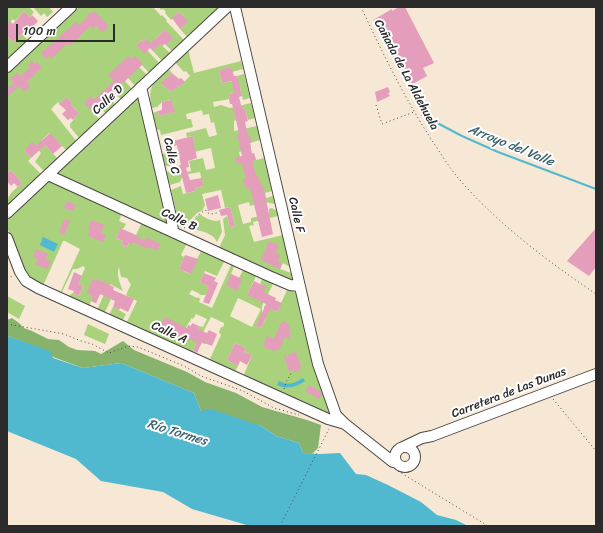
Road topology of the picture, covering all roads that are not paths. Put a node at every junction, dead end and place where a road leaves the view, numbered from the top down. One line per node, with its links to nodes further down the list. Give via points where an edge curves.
1 (71, 7): 4 (street)
2 (227, 7): 5 (street, Calle D)
3 (235, 7): 10 (street, Calle F)
4 (7, 67)
5 (141, 87): 6 (street, Calle D); 8 (street, Calle C, via 172,221)
6 (48, 174): 7 (street, Calle D); 8 (street, Calle B)
7 (7, 213)
8 (177, 231): 10 (street, Calle B, via 276,279)
9 (7, 238): 12 (street, Calle A, via 20,272 26,281 38,288 328,420)
10 (300, 286): 12 (street, Calle F, via 318,364 336,415)
11 (596, 374): 13 (street, Carretera de Las Dunas)
12 (345, 424): 15 (street)
13 (432, 436): 14 (street, Carretera de Las Dunas); 16 (street, Carretera de Las Dunas, via 423,443)
14 (401, 448): 15 (street, Carretera de Las Dunas, via 388,451); 16 (street, via 411,449); 17 (street, via 395,454)
15 (378, 449): 17 (street)
16 (415, 455): 17 (street, via 412,464 407,467)
17 (396, 466)

